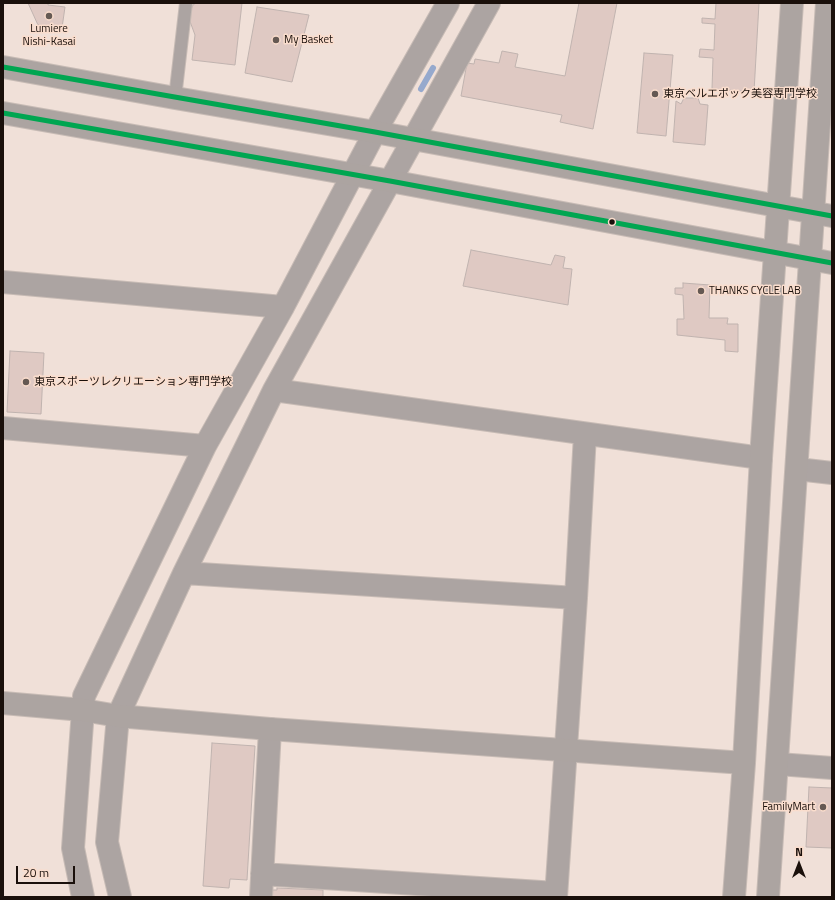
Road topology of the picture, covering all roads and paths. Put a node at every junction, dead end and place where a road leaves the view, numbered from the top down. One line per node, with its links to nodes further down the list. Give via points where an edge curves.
1 (186, 3): 7 (lane)
2 (448, 3): 9 (street)
3 (489, 3): 10 (street)
4 (792, 3): 13 (street)
5 (827, 3): 14 (street)
6 (3, 67): 7 (street)
7 (174, 98): 9 (street)
8 (3, 113): 11 (street)
9 (375, 132): 10 (street); 11 (street)
10 (414, 140): 12 (street); 13 (street)
11 (352, 175): 12 (street); 19 (street)
12 (390, 181): 15 (street); 20 (street)
13 (778, 206): 14 (street); 15 (street)
14 (823, 214): 16 (street)
15 (774, 253): 16 (street); 24 (street)
16 (811, 259): 17 (street); 25 (street)
17 (832, 263)
18 (3, 282): 19 (street)
19 (282, 307): 23 (street)
20 (274, 390): 22 (street); 27 (street)
21 (3, 428): 23 (street)
22 (585, 434): 24 (street); 28 (street)
23 (206, 446): 30 (street, via 84,696)
24 (761, 458): 34 (street)
25 (797, 469): 26 (street); 35 (street)
26 (832, 473)
27 (184, 573): 28 (street); 31 (street)
28 (576, 598): 33 (street)
29 (3, 703): 30 (street)
30 (83, 710): 31 (street); 39 (street, via 73,848)
31 (118, 716): 32 (street); 40 (street, via 107,842)
32 (270, 729): 33 (street); 37 (street)
33 (566, 751): 34 (street); 38 (street)
34 (744, 763): 42 (street)
35 (778, 764): 36 (street); 43 (street)
36 (832, 768)
37 (262, 874): 38 (street); 41 (street)
38 (556, 895)
39 (83, 897)
40 (120, 897)
41 (261, 897)
42 (734, 897)
43 (768, 897)

